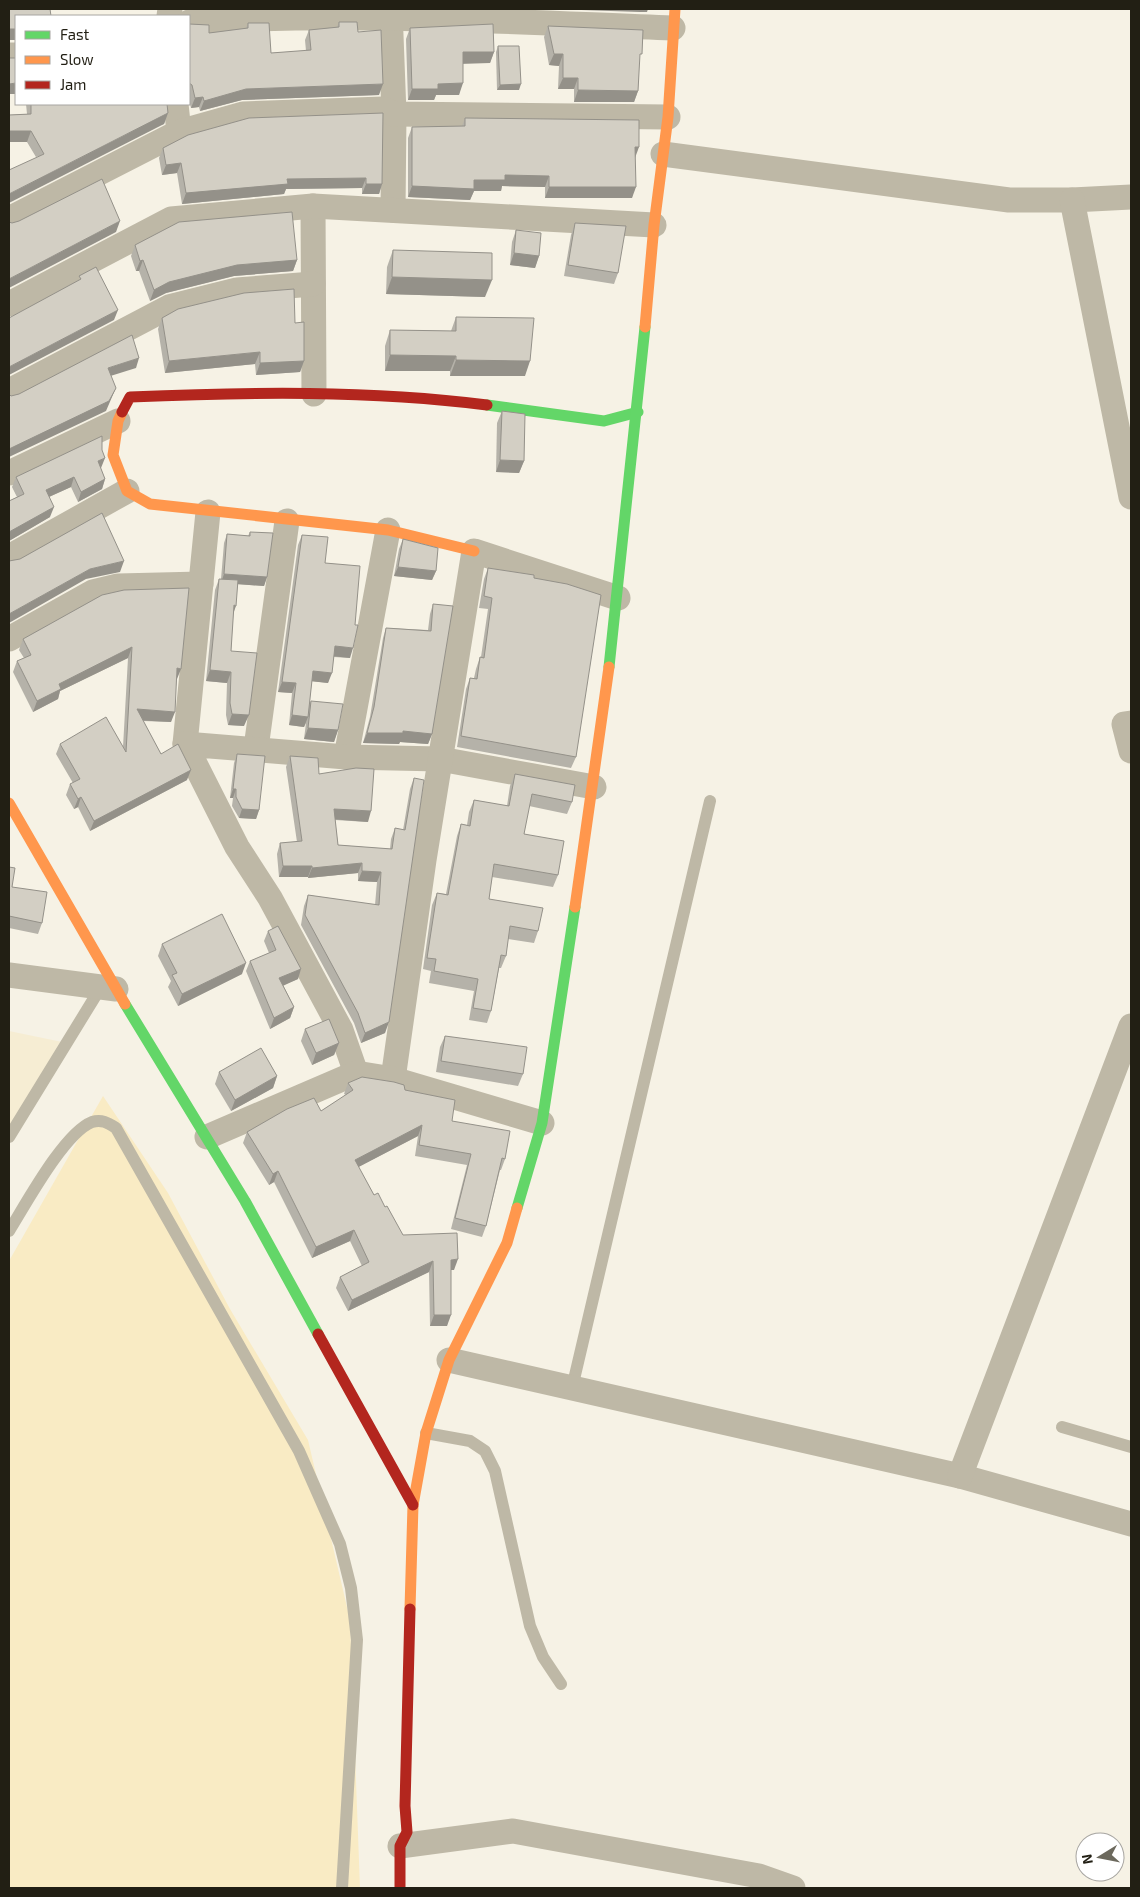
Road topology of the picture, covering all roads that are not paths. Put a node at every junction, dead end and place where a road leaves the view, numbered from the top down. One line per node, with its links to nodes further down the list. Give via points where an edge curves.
1 (390, 13): 2 (street); 3 (street); 5 (street)
2 (674, 19): 6 (main road)
3 (190, 22)
4 (176, 105): 7 (street)
5 (394, 114): 6 (street); 7 (street, via 384,109 243,114); 12 (street)
6 (668, 116): 8 (main road)
7 (179, 132): 13 (street)
8 (663, 154): 10 (street, via 1009,200); 14 (main road)
9 (1131, 197): 10 (street)
10 (1072, 200): 22 (street)
11 (313, 206): 12 (street); 15 (street); 16 (street, via 171,219)
12 (393, 210): 14 (street)
13 (9, 219)
14 (654, 225): 19 (main road)
15 (313, 284): 17 (street, via 237,290 169,307); 18 (street)
16 (9, 304)
17 (9, 391)
18 (314, 394): 19 (main road, via 374,394 447,400 604,420); 20 (main road, via 130,397)
19 (638, 412): 30 (main road)
20 (118, 421): 21 (street); 23 (main road, via 113,455)
21 (9, 473)
22 (1130, 489)
23 (127, 492): 24 (main road, via 150,504); 28 (street)
24 (208, 512): 25 (main road); 29 (street)
25 (287, 521): 26 (main road); 34 (street)
26 (388, 530): 27 (main road); 36 (street)
27 (474, 551): 30 (street); 37 (street)
28 (9, 557)
29 (201, 584): 31 (street, via 118,586 93,592); 33 (street)
30 (618, 598): 38 (main road)
31 (9, 639)
32 (1131, 723): 35 (street, via 1124,724)
33 (185, 744): 34 (street); 44 (street, via 237,847 270,898 337,1022)
34 (256, 748): 36 (street)
35 (1131, 751)
36 (346, 757): 37 (street)
37 (440, 759): 38 (street); 45 (street)
38 (594, 787): 46 (main road)
39 (710, 801): 51 (lane)
40 (12, 815): 42 (main road)
41 (9, 976): 42 (street)
42 (109, 988): 47 (lane); 48 (main road)
43 (1131, 1026): 55 (street)
44 (356, 1073): 45 (street); 48 (street)
45 (393, 1079): 46 (street)
46 (542, 1123): 50 (main road, via 507,1243)
47 (9, 1137)
48 (207, 1137): 56 (main road)
49 (9, 1231): 60 (lane, via 78,1129 104,1121 116,1128 299,1451 340,1544 351,1588 357,1640)
50 (449, 1360): 51 (street); 53 (main road)
51 (572, 1388): 55 (street)
52 (1062, 1427): 54 (lane)
53 (426, 1433): 56 (main road); 58 (lane, via 470,1441 485,1451 495,1471 536,1642)
54 (1131, 1447)
55 (960, 1476): 57 (street)
56 (413, 1504): 59 (main road, via 407,1832)
57 (1131, 1524)
58 (561, 1684)
59 (400, 1846): 61 (main road); 62 (street, via 513,1831 759,1876)
60 (342, 1888)
61 (400, 1888)
62 (793, 1888)

